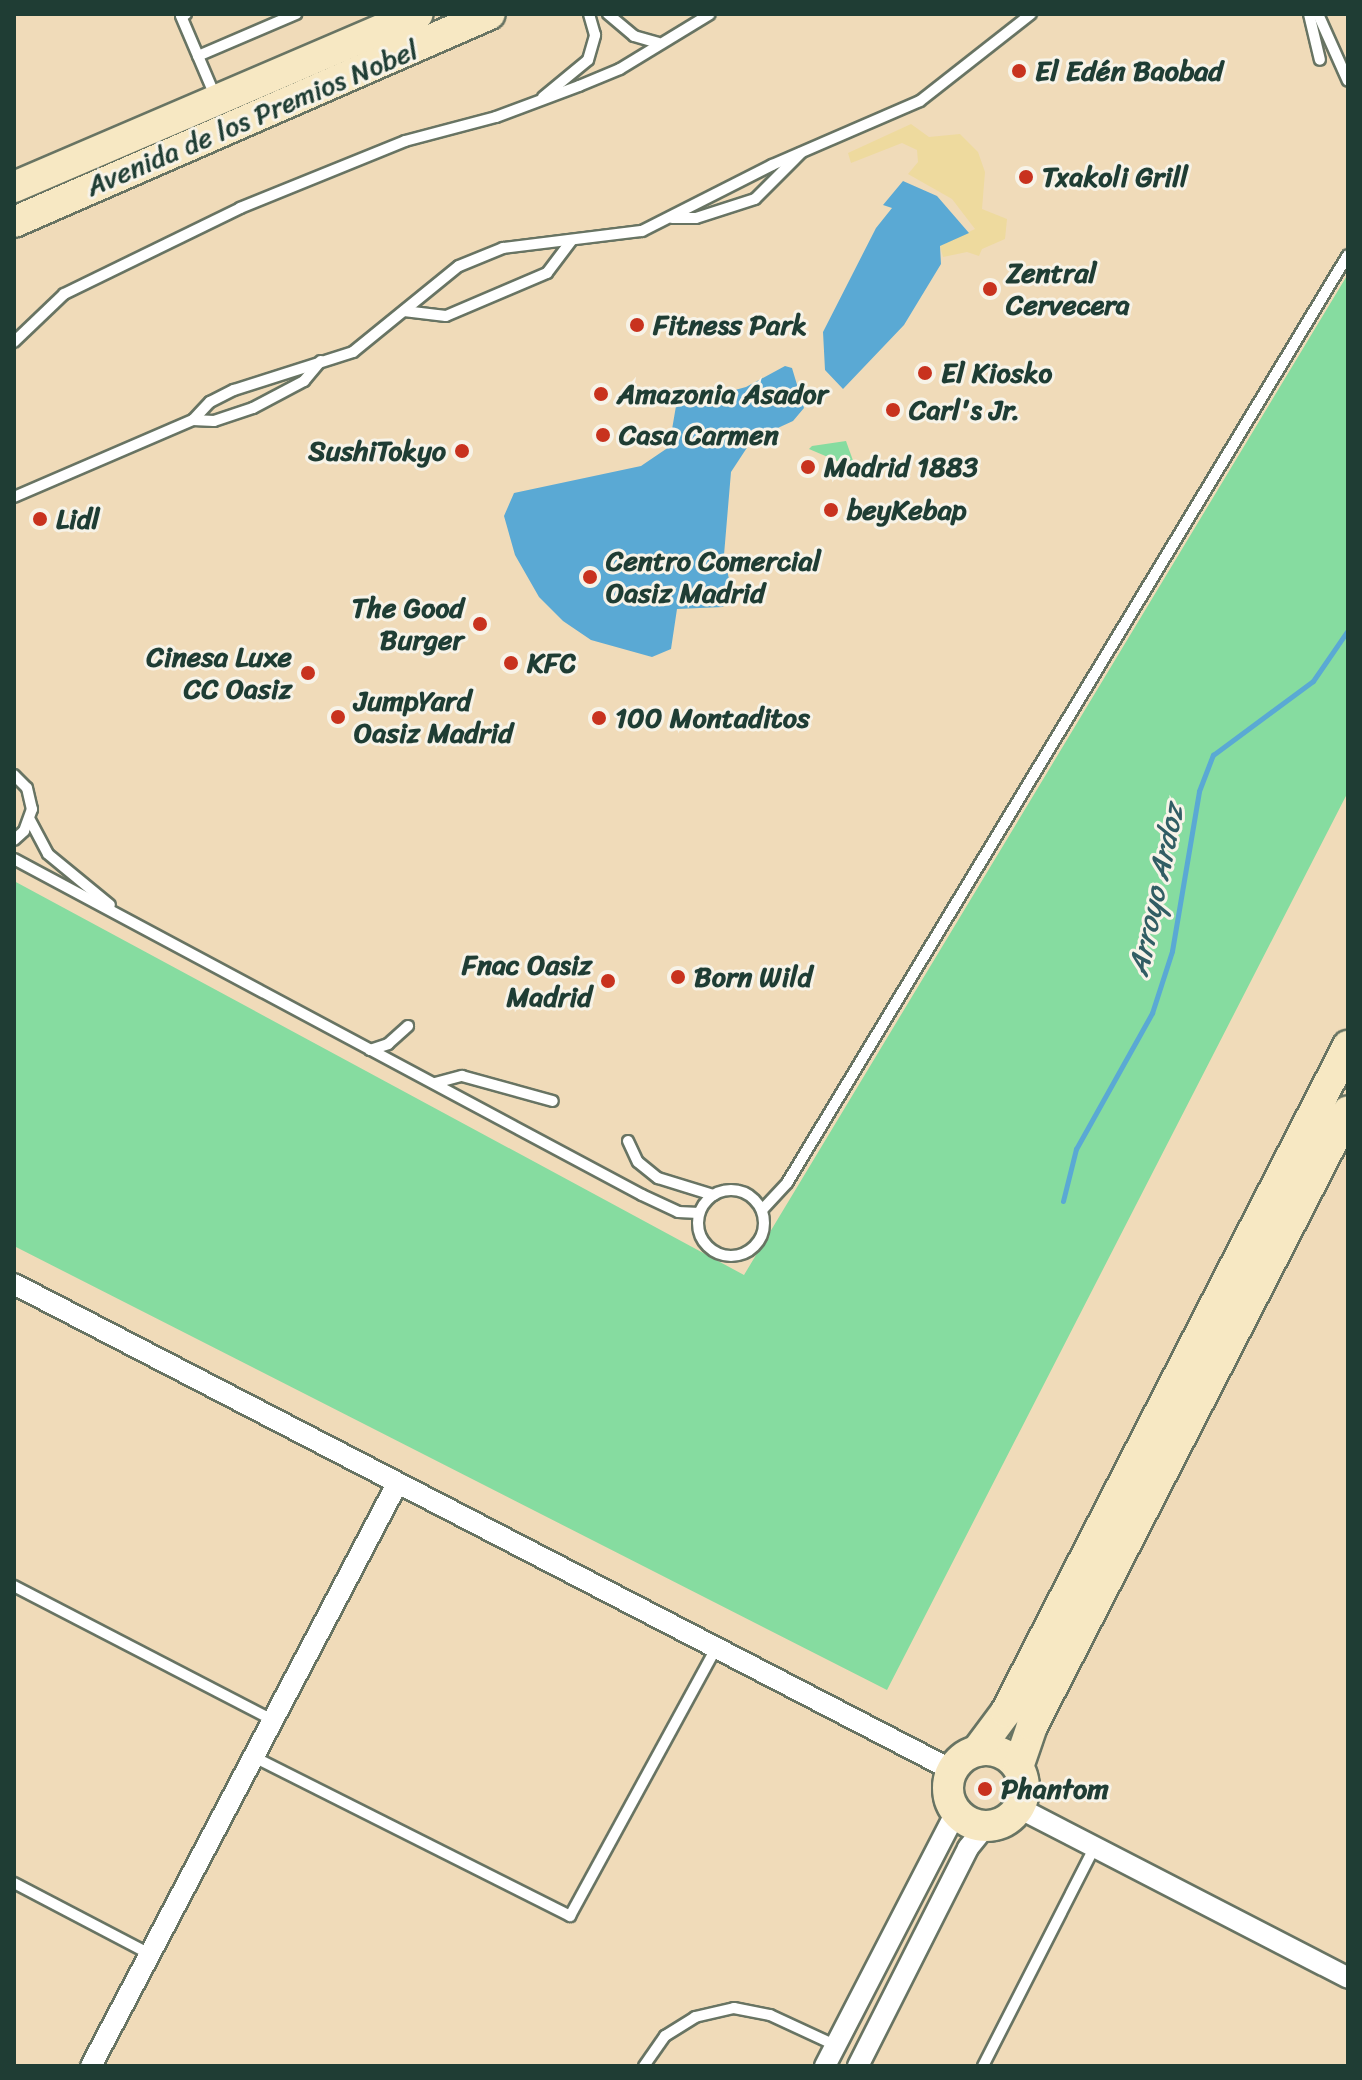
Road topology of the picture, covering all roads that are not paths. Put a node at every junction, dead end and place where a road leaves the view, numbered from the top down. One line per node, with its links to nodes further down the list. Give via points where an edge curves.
1 (186, 14): 12 (lane, via 181,16)
2 (296, 14): 12 (lane)
3 (417, 14): 15 (street, Avenida de los Premios Nobel)
4 (490, 14): 20 (street, Avenida de los Premios Nobel)
5 (589, 14): 16 (lane, via 595,35 588,60)
6 (608, 14): 11 (lane, via 634,36)
7 (710, 14): 11 (lane)
8 (1031, 14): 17 (lane, via 920,101)
9 (1309, 14): 13 (lane)
10 (1318, 14): 14 (lane)
11 (658, 43): 16 (lane, via 620,69)
12 (198, 56): 15 (lane)
13 (1320, 60)
14 (1348, 81)
15 (216, 99): 18 (street, Avenida de los Premios Nobel)
16 (537, 102): 24 (lane, via 405,141 240,208 64,294)
17 (801, 153): 19 (lane); 19 (lane, via 755,199 696,218)
18 (14, 187)
19 (666, 218): 21 (lane, via 642,231)
20 (14, 222)
21 (572, 240): 23 (lane, via 503,248 459,266); 23 (lane, via 547,273 446,316)
22 (1348, 255): 41 (lane, via 787,1183)
23 (404, 311): 25 (lane, via 353,352)
24 (14, 342)
25 (321, 361): 26 (lane, via 234,390 210,402); 26 (lane, via 304,381 253,408 214,421)
26 (193, 420): 27 (lane)
27 (14, 497)
28 (14, 775): 29 (lane, via 31,798)
29 (30, 820): 30 (lane); 32 (lane, via 48,854)
30 (14, 840)
31 (14, 859): 32 (lane)
32 (114, 910): 35 (lane)
33 (408, 1026): 35 (lane, via 388,1044)
34 (1348, 1046): 48 (street, via 1006,1712)
35 (370, 1050): 36 (lane)
36 (435, 1083): 37 (lane, via 462,1076); 42 (lane, via 642,1195 678,1212)
37 (553, 1101)
38 (1348, 1111): 50 (street, via 1032,1726)
39 (628, 1141): 40 (lane, via 638,1162 658,1178)
40 (713, 1195): 41 (lane, via 747,1193); 42 (lane)
41 (762, 1210): 42 (lane, via 760,1241 733,1256 705,1243)
42 (699, 1213)
43 (14, 1284): 44 (street)
44 (397, 1484): 46 (street); 47 (street)
45 (14, 1586): 47 (lane)
46 (715, 1650): 49 (lane, via 570,1916); 51 (street)
47 (273, 1720): 49 (street)
48 (977, 1751): 50 (street, via 1000,1753); 51 (street)
49 (254, 1757): 57 (street)
50 (1018, 1767): 52 (street, via 1024,1787)
51 (952, 1770): 53 (street, via 948,1792)
52 (1019, 1808): 54 (street, via 1004,1822); 55 (street)
53 (956, 1812): 54 (street); 59 (street)
54 (985, 1827): 63 (street, via 968,1848)
55 (1094, 1848): 58 (street); 64 (lane)
56 (14, 1883): 57 (lane)
57 (150, 1954): 60 (street)
58 (1348, 1978)
59 (835, 2045): 61 (lane, via 770,2015 734,2008 685,2023 665,2036); 62 (street)
60 (91, 2066)
61 (644, 2066)
62 (825, 2066)
63 (858, 2066)
64 (983, 2066)

